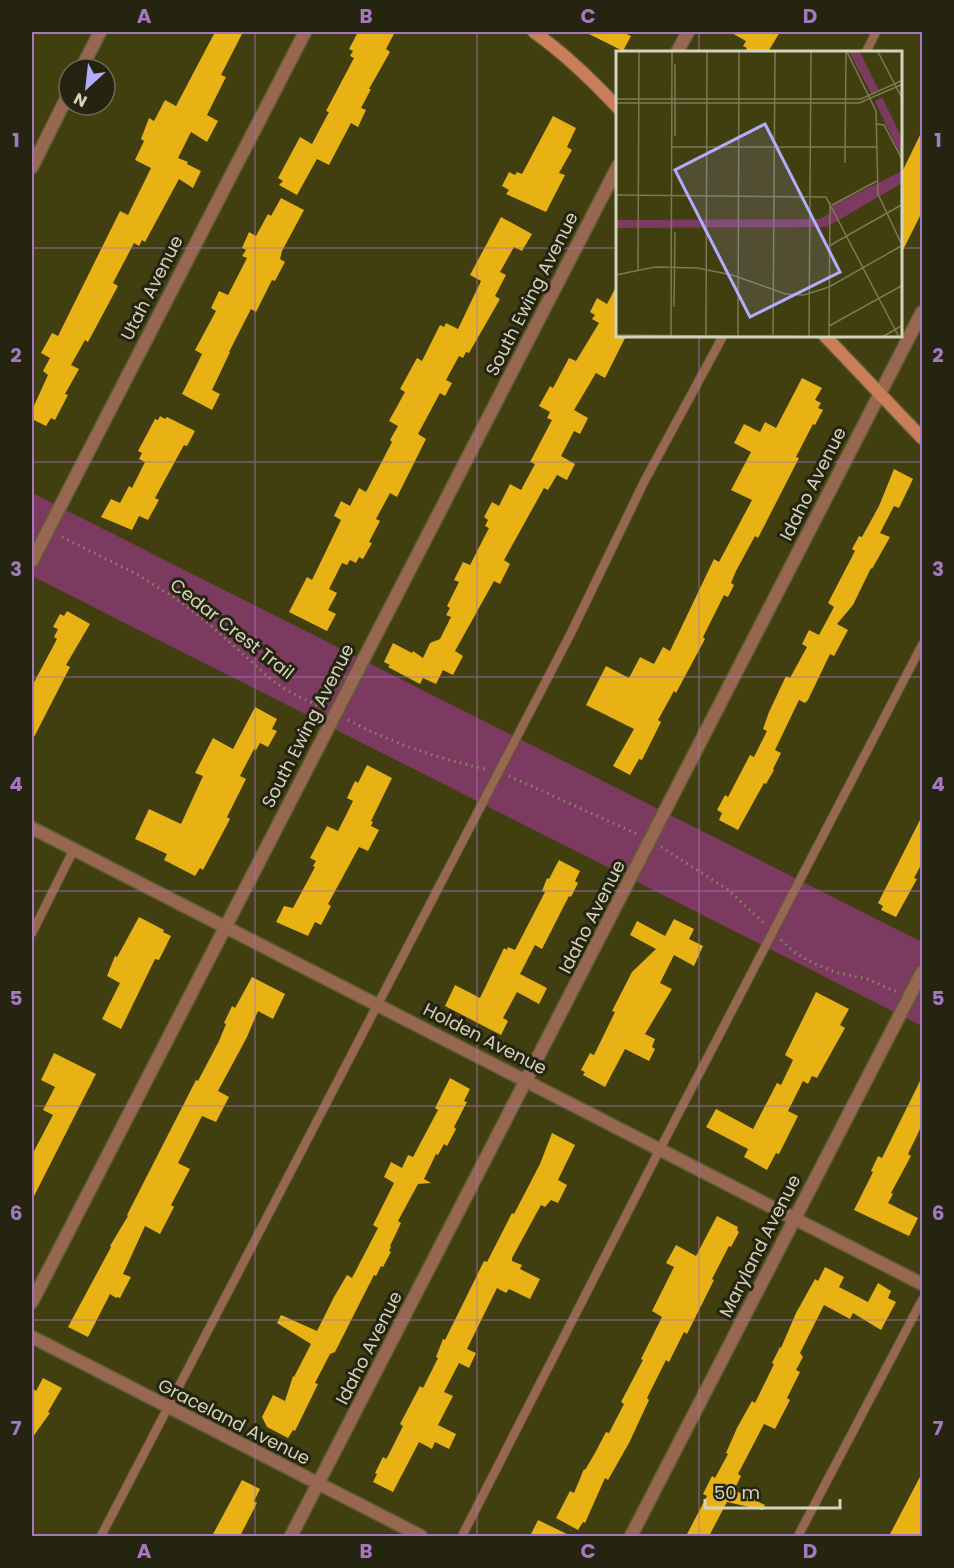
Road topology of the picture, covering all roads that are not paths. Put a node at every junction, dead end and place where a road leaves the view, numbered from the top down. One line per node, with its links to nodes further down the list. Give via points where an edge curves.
1 (100, 32): 8 (street)
2 (305, 32): 18 (street, Utah Avenue)
3 (534, 32): 9 (street)
4 (688, 32): 6 (street)
5 (876, 32): 7 (lane)
6 (678, 51)
7 (866, 51)
8 (87, 57)
9 (616, 106)
10 (57, 117): 11 (street)
11 (32, 167)
12 (616, 170): 22 (street, South Ewing Avenue)
13 (922, 312): 16 (street, Idaho Avenue)
14 (722, 338): 25 (lane)
15 (827, 338): 16 (street)
16 (880, 394): 17 (street); 26 (street, Idaho Avenue)
17 (922, 438)
18 (32, 561)
19 (922, 645): 27 (lane)
20 (32, 828): 21 (street, Holden Avenue)
21 (74, 849): 22 (street, Holden Avenue); 23 (lane)
22 (225, 926): 25 (street, Holden Avenue); 31 (street, South Ewing Avenue)
23 (32, 933)
24 (922, 972): 28 (street, Maryland Avenue)
25 (376, 1004): 26 (street, Holden Avenue); 33 (lane)
26 (527, 1081): 27 (street, Holden Avenue); 34 (street, Idaho Avenue)
27 (660, 1149): 28 (street, Holden Avenue); 38 (lane)
28 (794, 1218): 29 (street, Holden Avenue); 39 (street, Maryland Avenue)
29 (922, 1284)
30 (922, 1300): 40 (lane)
31 (32, 1302)
32 (32, 1337): 33 (street, Graceland Avenue)
33 (168, 1407): 34 (street, Graceland Avenue); 35 (lane)
34 (319, 1485): 36 (street, Idaho Avenue); 37 (street, Graceland Avenue)
35 (101, 1536)
36 (291, 1536)
37 (421, 1536)
38 (462, 1536)
39 (631, 1536)
40 (798, 1536)

